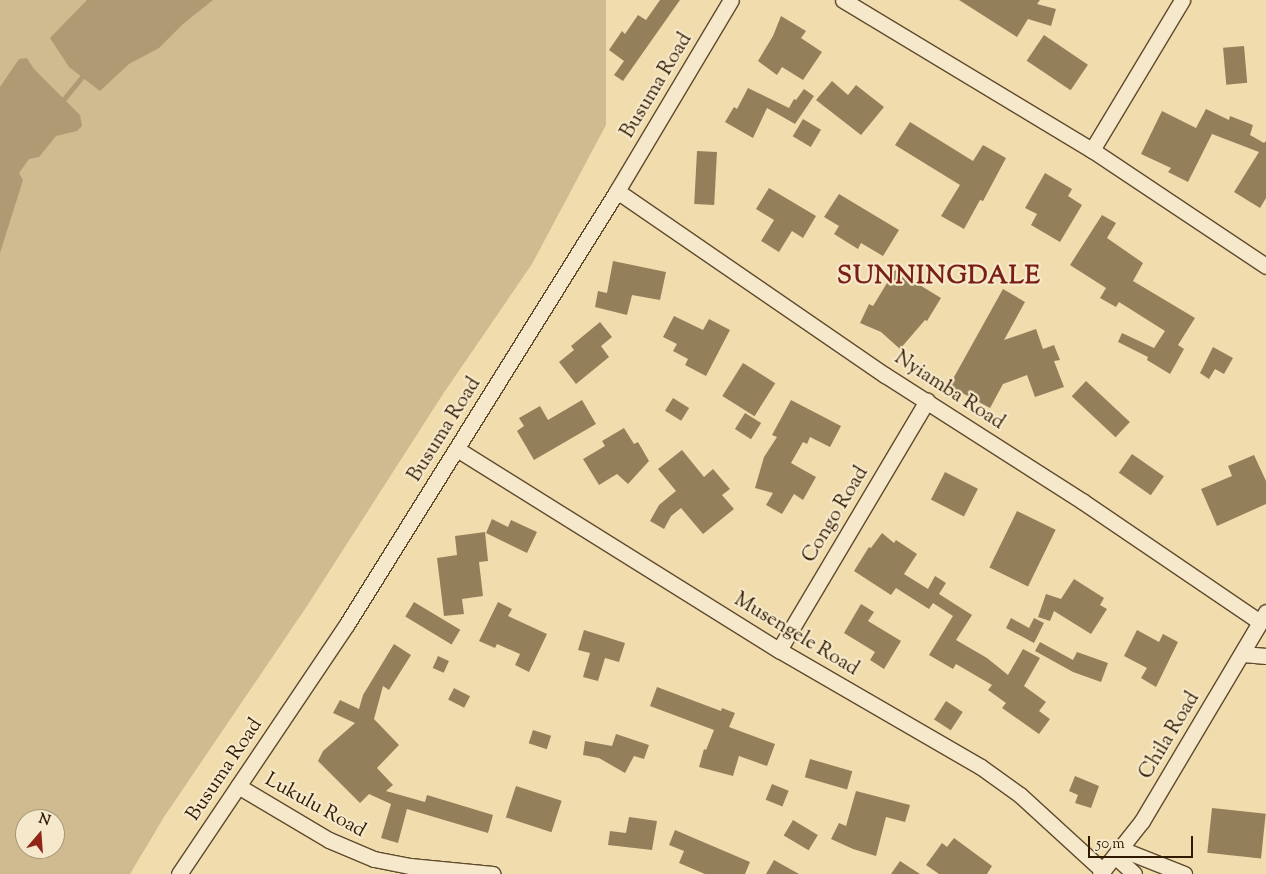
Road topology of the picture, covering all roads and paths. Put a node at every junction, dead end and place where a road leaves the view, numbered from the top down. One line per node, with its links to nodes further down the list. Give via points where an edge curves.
1 (731, 0): 5 (street, Busuma Road)
2 (843, 0): 4 (street)
3 (1182, 0): 4 (street)
4 (1092, 150): 6 (street)
5 (618, 191): 7 (street, Nyiamba Road); 8 (street, Busuma Road)
6 (1266, 266)
7 (927, 401): 9 (street, Nyiamba Road); 10 (street, Congo Road)
8 (457, 449): 10 (street, Musengele Road); 13 (street, Busuma Road, via 347,624)
9 (1263, 617): 11 (street, Chila Road)
10 (779, 650): 15 (street, Musengele Road, via 981,767 1020,796)
11 (1242, 654): 12 (street); 14 (street, Chila Road, via 1142,821)
12 (1266, 656)
13 (238, 786): 16 (street, Busuma Road); 17 (street, Lukulu Road, via 329,840 374,859)
14 (1118, 852): 15 (street, Chila Road); 18 (street); 19 (street)
15 (1101, 872)
16 (180, 874)
17 (493, 874)
18 (1134, 874)
19 (1184, 874)

